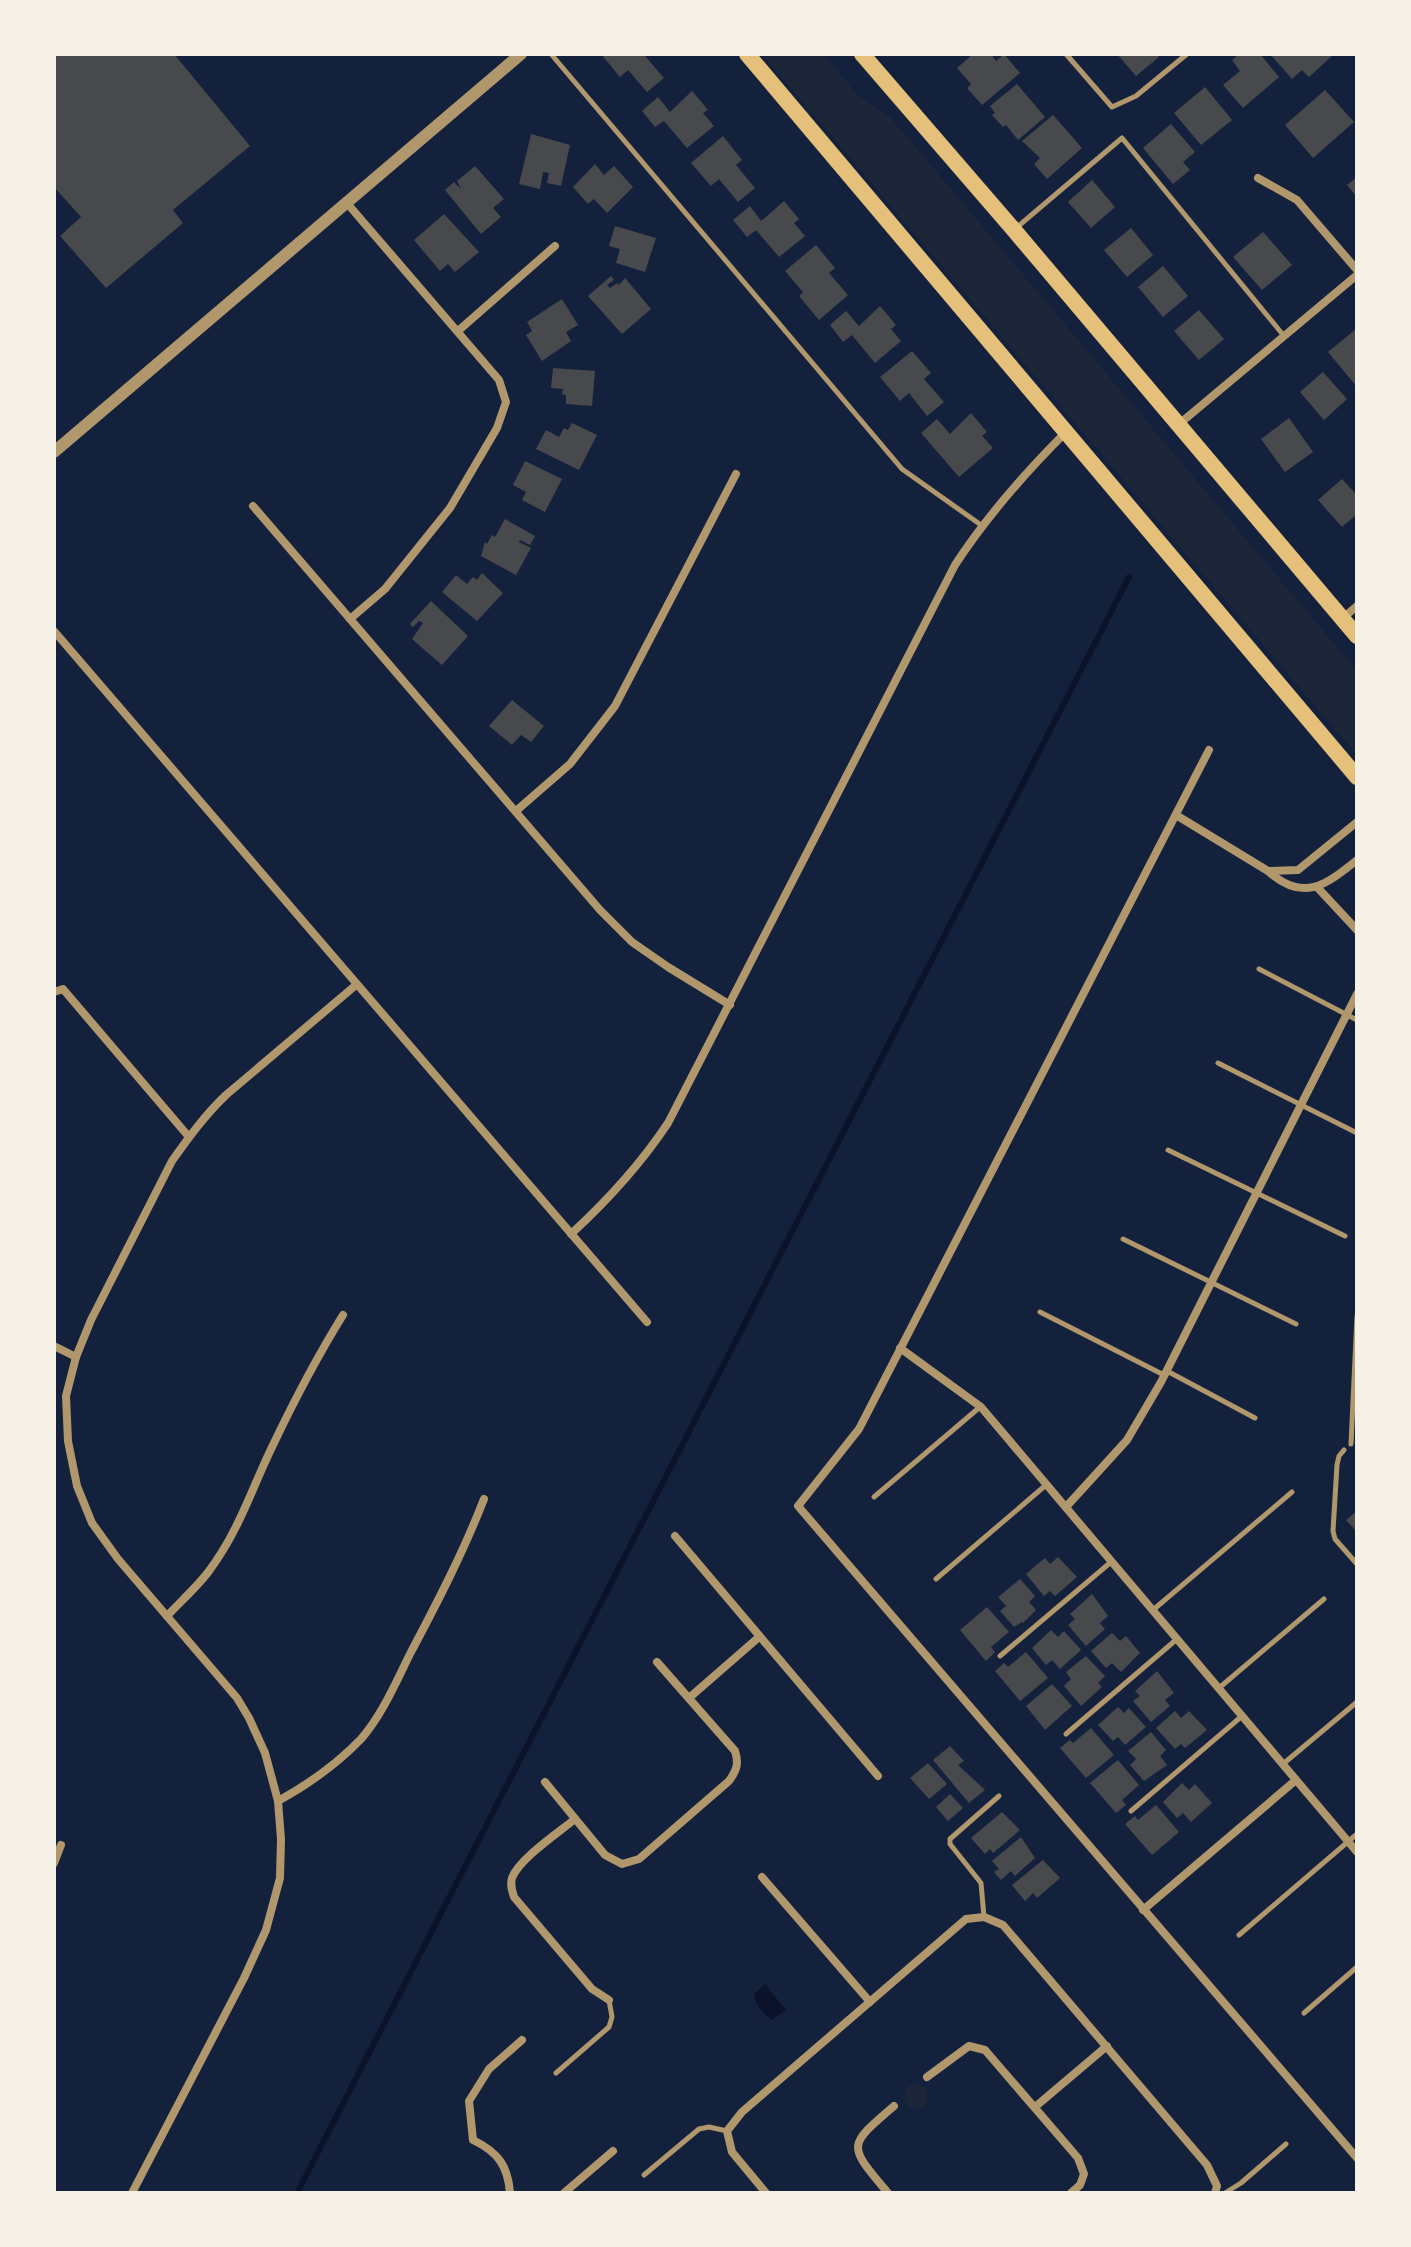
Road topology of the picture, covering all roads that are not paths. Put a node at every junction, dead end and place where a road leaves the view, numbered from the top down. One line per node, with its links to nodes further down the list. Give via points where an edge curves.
1 (521, 54): 8 (street)
2 (551, 54): 19 (lane, via 902,469)
3 (747, 54): 15 (main road)
4 (862, 54): 9 (main road)
5 (1066, 54): 6 (lane, via 1112,107 1136,96)
6 (1187, 54)
7 (1258, 178): 11 (street, via 1297,200)
8 (346, 202): 12 (street); 16 (street)
9 (1014, 230): 13 (lane, via 1122,138); 14 (main road)
10 (555, 246): 12 (street)
11 (1357, 273): 13 (street)
12 (458, 331): 22 (street, via 499,380 506,402 497,428 450,508 385,589)
13 (1284, 336): 14 (street)
14 (1178, 425): 21 (main road)
15 (1065, 433): 19 (street); 26 (main road)
16 (54, 452)
17 (736, 474): 27 (street, via 615,706 570,764)
18 (253, 506): 22 (street)
19 (981, 525): 38 (street, via 955,565)
20 (1357, 606): 21 (street)
21 (1343, 618): 24 (main road)
22 (350, 619): 27 (street)
23 (54, 631): 35 (street)
24 (1357, 636)
25 (1209, 750): 28 (street)
26 (1357, 777)
27 (516, 811): 38 (street, via 632,942)
28 (1176, 815): 31 (street); 57 (street)
29 (1357, 822): 31 (street, via 1298,870)
30 (1357, 860): 32 (street)
31 (1268, 871): 32 (street, via 1301,890)
32 (1317, 887): 33 (street)
33 (1357, 930)
34 (1259, 969): 39 (lane)
35 (356, 985): 44 (street, via 226,1095); 47 (street)
36 (54, 992): 44 (street, via 63,989)
37 (1357, 994): 39 (street)
38 (730, 1005): 47 (street, via 642,1161)
39 (1346, 1015): 40 (lane); 42 (street)
40 (1357, 1020)
41 (1218, 1063): 42 (lane)
42 (1300, 1106): 43 (lane); 46 (street)
43 (1357, 1133)
44 (189, 1137): 58 (street, via 149,1204)
45 (1168, 1150): 46 (lane)
46 (1256, 1193): 48 (lane); 50 (street)
47 (571, 1234): 54 (street)
48 (1345, 1236)
49 (1123, 1239): 50 (lane)
50 (1211, 1282): 55 (lane); 59 (street)
51 (1040, 1312): 59 (lane)
52 (343, 1315): 75 (street, via 271,1448 231,1539 208,1573)
53 (1357, 1316): 62 (lane)
54 (647, 1322)
55 (1296, 1324)
56 (54, 1346): 58 (street)
57 (900, 1348): 60 (street); 99 (street, via 859,1429 798,1506)
58 (76, 1357): 75 (street, via 66,1396 77,1486 92,1523)
59 (1166, 1373): 61 (lane); 68 (street, via 1127,1440)
60 (981, 1407): 64 (street); 66 (lane)
61 (1255, 1418)
62 (1351, 1444)
63 (1344, 1450): 71 (lane, via 1337,1465 1333,1531)
64 (1046, 1485): 68 (street); 72 (lane)
65 (1292, 1492): 74 (lane)
66 (874, 1497)
67 (484, 1499): 90 (street, via 456,1567 363,1736 327,1770)
68 (1066, 1507): 70 (street)
69 (675, 1536): 76 (street)
70 (1111, 1562): 74 (street); 78 (lane)
71 (1357, 1564)
72 (936, 1579)
73 (1324, 1599): 80 (lane)
74 (1152, 1610): 77 (street)
75 (167, 1616): 90 (street, via 249,1718)
76 (759, 1637): 81 (street); 86 (street)
77 (1177, 1639): 80 (street); 84 (lane)
78 (1000, 1656)
79 (657, 1662): 81 (street)
80 (1218, 1688): 83 (street)
81 (689, 1698): 92 (street, via 735,1751 736,1772 729,1781 632,1862 612,1860)
82 (1357, 1702): 85 (lane)
83 (1242, 1716): 85 (street); 91 (lane)
84 (1066, 1734)
85 (1283, 1764): 87 (street)
86 (878, 1776)
87 (1296, 1780): 94 (street); 99 (street)
88 (545, 1782): 92 (street)
89 (999, 1796): 100 (lane, via 950,1839 981,1883)
90 (278, 1801): 118 (street, via 280,1878 266,1930)
91 (1131, 1811)
92 (575, 1819): 103 (street, via 521,1864 511,1886 514,1897 592,1989)
93 (1357, 1834): 94 (lane)
94 (1348, 1842): 96 (street); 101 (lane)
95 (61, 1845): 97 (street)
96 (1357, 1852)
97 (54, 1863)
98 (762, 1877): 104 (street)
99 (1143, 1910): 115 (street)
100 (984, 1917): 104 (street, via 966,1919); 107 (street, via 1003,1925)
101 (1239, 1935)
102 (1357, 1967): 105 (lane)
103 (609, 2000): 108 (lane, via 609,2027)
104 (870, 2002): 112 (street, via 742,2112)
105 (1304, 2013)
106 (522, 2040): 119 (street, via 489,2069 469,2101 473,2140 501,2159)
107 (1107, 2046): 111 (street); 117 (street, via 1207,2165)
108 (556, 2073)
109 (927, 2077): 111 (street, via 960,2049 975,2046 993,2058)
110 (894, 2106): 122 (street, via 862,2134 858,2145 863,2163)
111 (1035, 2107): 123 (street, via 1082,2164 1080,2185)
112 (727, 2131): 116 (lane, via 699,2129); 121 (street, via 732,2152)
113 (1286, 2144): 124 (lane)
114 (613, 2151): 120 (street)
115 (1357, 2158)
116 (644, 2175)
117 (1216, 2189)
118 (132, 2193)
119 (510, 2193)
120 (564, 2193)
121 (766, 2193)
122 (888, 2193)
123 (1071, 2193)
124 (1225, 2193)

